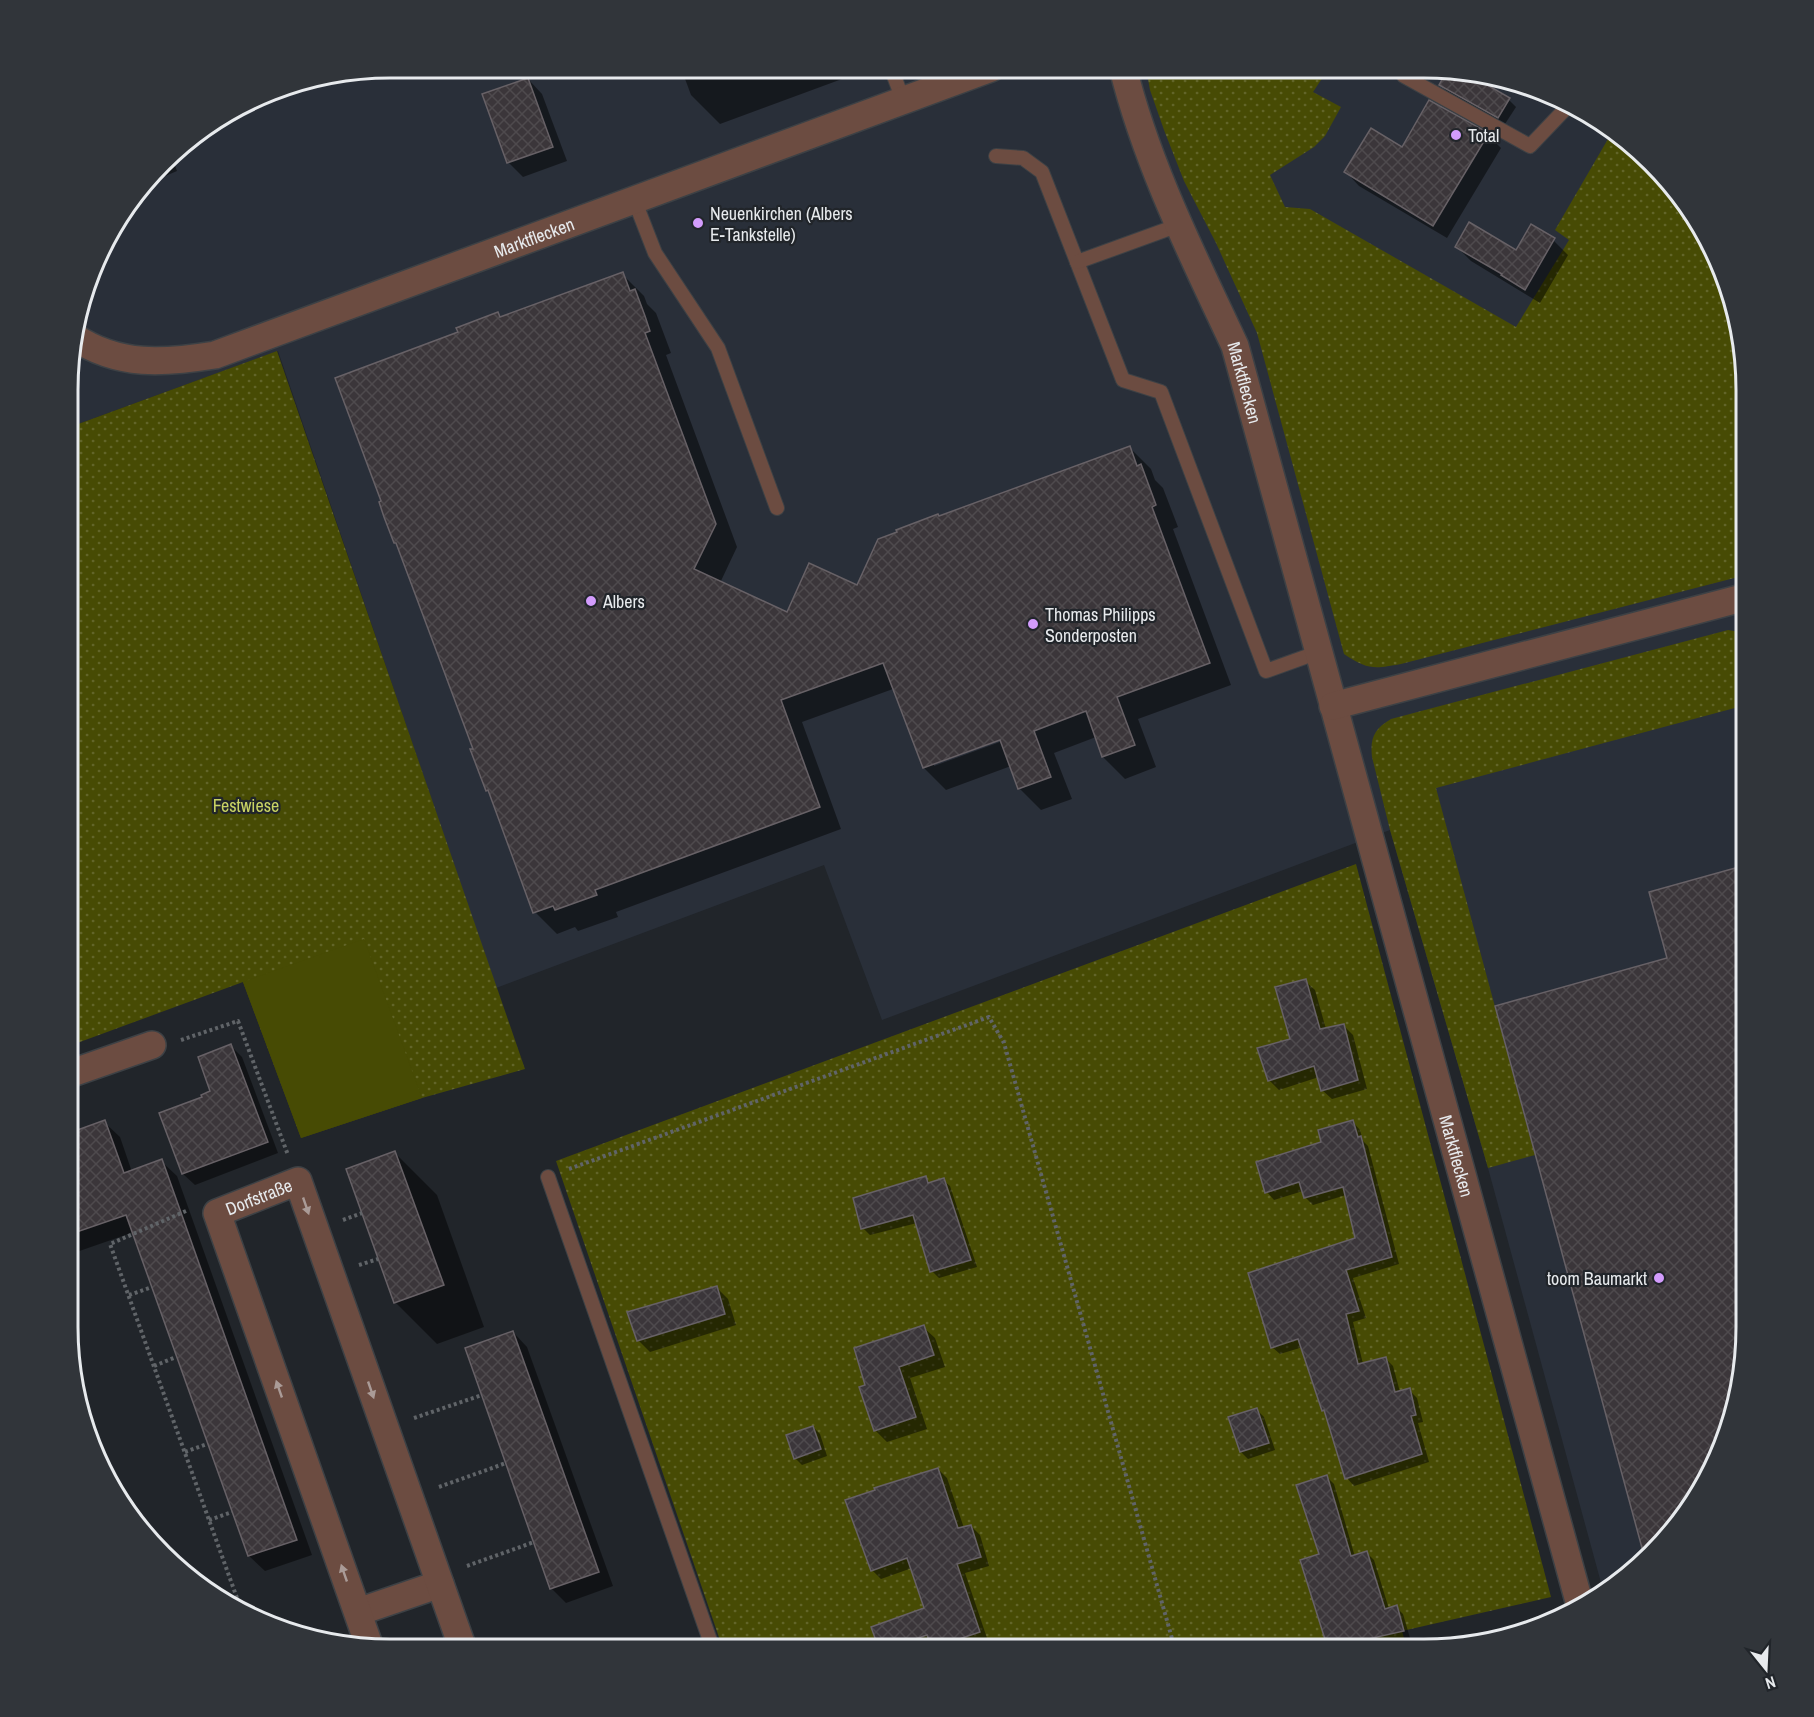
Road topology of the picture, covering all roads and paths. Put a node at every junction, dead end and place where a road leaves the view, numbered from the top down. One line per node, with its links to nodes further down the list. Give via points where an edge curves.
1 (895, 78): 5 (lane)
2 (964, 78): 5 (street, Marktflecken)
3 (1126, 78): 9 (street, Marktflecken)
4 (1408, 78): 6 (lane, via 1530,146)
5 (903, 100): 8 (street, Marktflecken)
6 (1563, 111)
7 (996, 156): 10 (lane, via 1023,158 1042,172)
8 (634, 199): 11 (street, Marktflecken, via 215,355 179,361 137,361 112,356); 12 (lane, via 655,253 718,348)
9 (1179, 225): 10 (lane); 14 (street, Marktflecken, via 1235,346)
10 (1077, 262): 14 (lane, via 1123,380 1161,392 1266,671)
11 (82, 342)
12 (777, 508)
13 (1736, 600): 15 (street)
14 (1319, 652): 15 (street, Marktflecken)
15 (1334, 706): 39 (street, Marktflecken)
16 (152, 1045): 17 (street); 19 (path, via 168,1045 238,1021)
17 (78, 1071)
18 (548, 1177): 44 (lane); 45 (path, via 989,1017 1004,1043)
19 (298, 1180): 20 (street, Dorfstraße); 30 (street, Dorfstraße, one-way to 30)
20 (217, 1213): 26 (path, via 207,1202 110,1244); 41 (street, Dorfstraße, one-way to 20)
21 (362, 1213): 22 (path)
22 (343, 1220)
23 (378, 1259): 24 (path)
24 (359, 1265)
25 (152, 1287): 26 (path)
26 (129, 1295): 28 (path)
27 (176, 1356): 28 (path)
28 (154, 1366): 32 (path)
29 (482, 1395): 30 (path)
30 (385, 1428): 34 (street, Dorfstraße)
31 (207, 1444): 32 (path)
32 (185, 1452): 36 (path)
33 (506, 1463): 34 (path)
34 (410, 1498): 38 (street, Dorfstraße)
35 (232, 1512): 36 (path)
36 (209, 1520): 40 (path)
37 (534, 1542): 38 (path)
38 (439, 1580): 41 (street); 43 (street, Dorfstraße)
39 (1578, 1598)
40 (237, 1599)
41 (357, 1612): 42 (street, Dorfstraße)
42 (367, 1638)
43 (460, 1639)
44 (710, 1639)
45 (1171, 1639)

